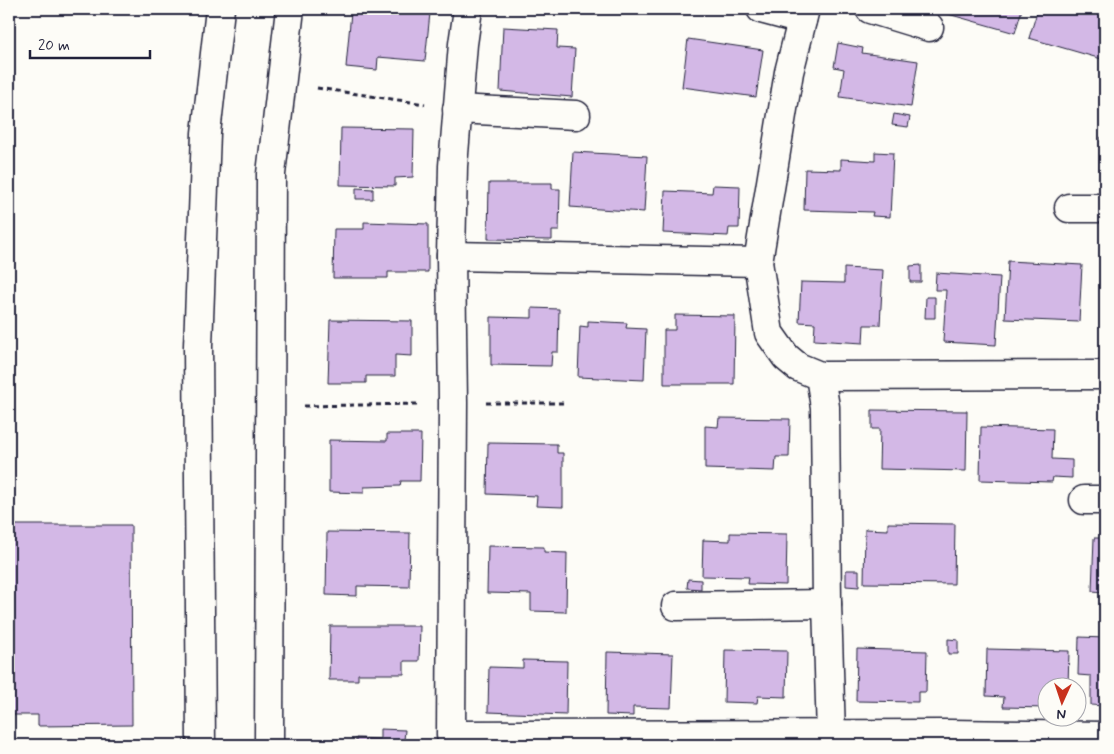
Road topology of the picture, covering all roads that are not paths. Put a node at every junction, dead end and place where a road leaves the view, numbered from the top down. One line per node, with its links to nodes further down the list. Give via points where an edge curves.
1 (220, 9): 20 (street, via 206,133 198,346)
2 (290, 9): 21 (street, via 271,174)
3 (468, 9): 8 (street)
4 (761, 9): 6 (street)
5 (870, 9): 7 (street)
6 (803, 15): 13 (street, via 789,72)
7 (929, 27)
8 (457, 109): 9 (street); 12 (street)
9 (576, 115)
10 (1069, 208): 11 (street)
11 (1105, 208)
12 (451, 256): 13 (street); 18 (street, via 451,735)
13 (758, 262): 15 (street, via 769,333 786,357)
14 (1105, 375): 15 (street)
15 (820, 376): 16 (street, via 825,407)
16 (827, 604): 17 (street); 18 (street)
17 (676, 606)
18 (831, 734): 19 (street)
19 (1105, 736)
20 (201, 745)
21 (269, 745)

